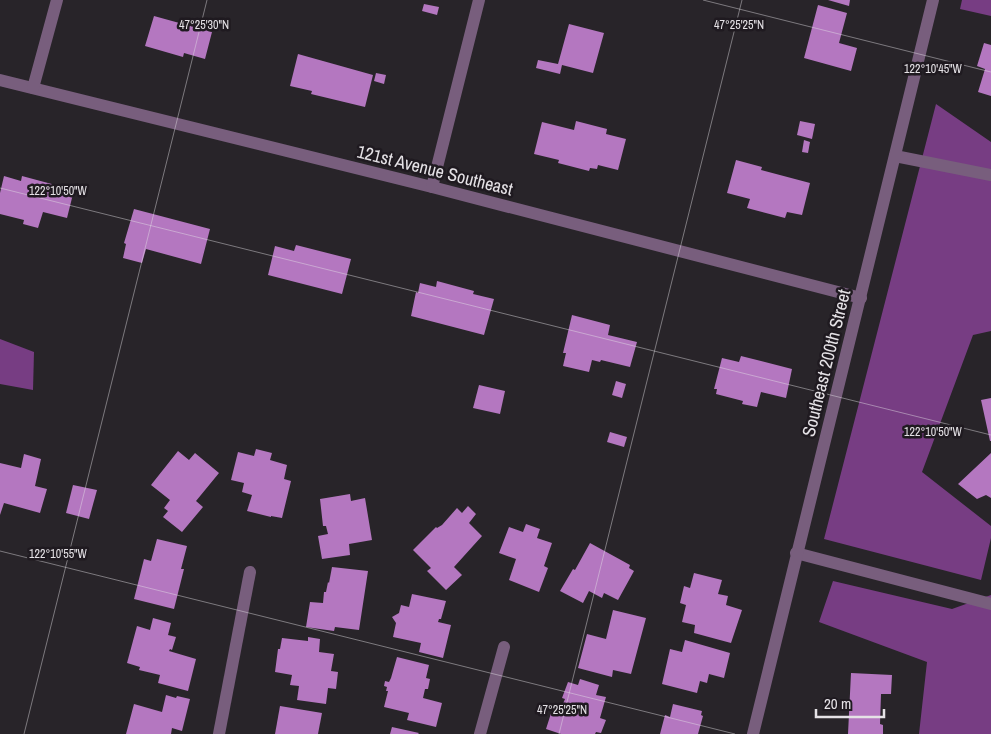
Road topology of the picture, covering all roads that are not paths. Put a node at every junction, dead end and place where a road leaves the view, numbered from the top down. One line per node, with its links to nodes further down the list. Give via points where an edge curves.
1 (57, 0): 5 (street)
2 (479, 0): 8 (street)
3 (933, 0): 6 (street, Southeast 200th Street)
4 (0, 80): 5 (street, 121st Avenue Southeast)
5 (33, 88): 8 (street, 121st Avenue Southeast)
6 (895, 156): 7 (street); 9 (street, Southeast 200th Street)
7 (991, 175)
8 (432, 187): 9 (street, 121st Avenue Southeast)
9 (861, 298): 10 (street, Southeast 200th Street)
10 (796, 553): 12 (street); 16 (street, Southeast 200th Street)
11 (250, 572): 14 (street)
12 (991, 604)
13 (504, 647): 15 (street)
14 (220, 734)
15 (480, 734)
16 (753, 734)

